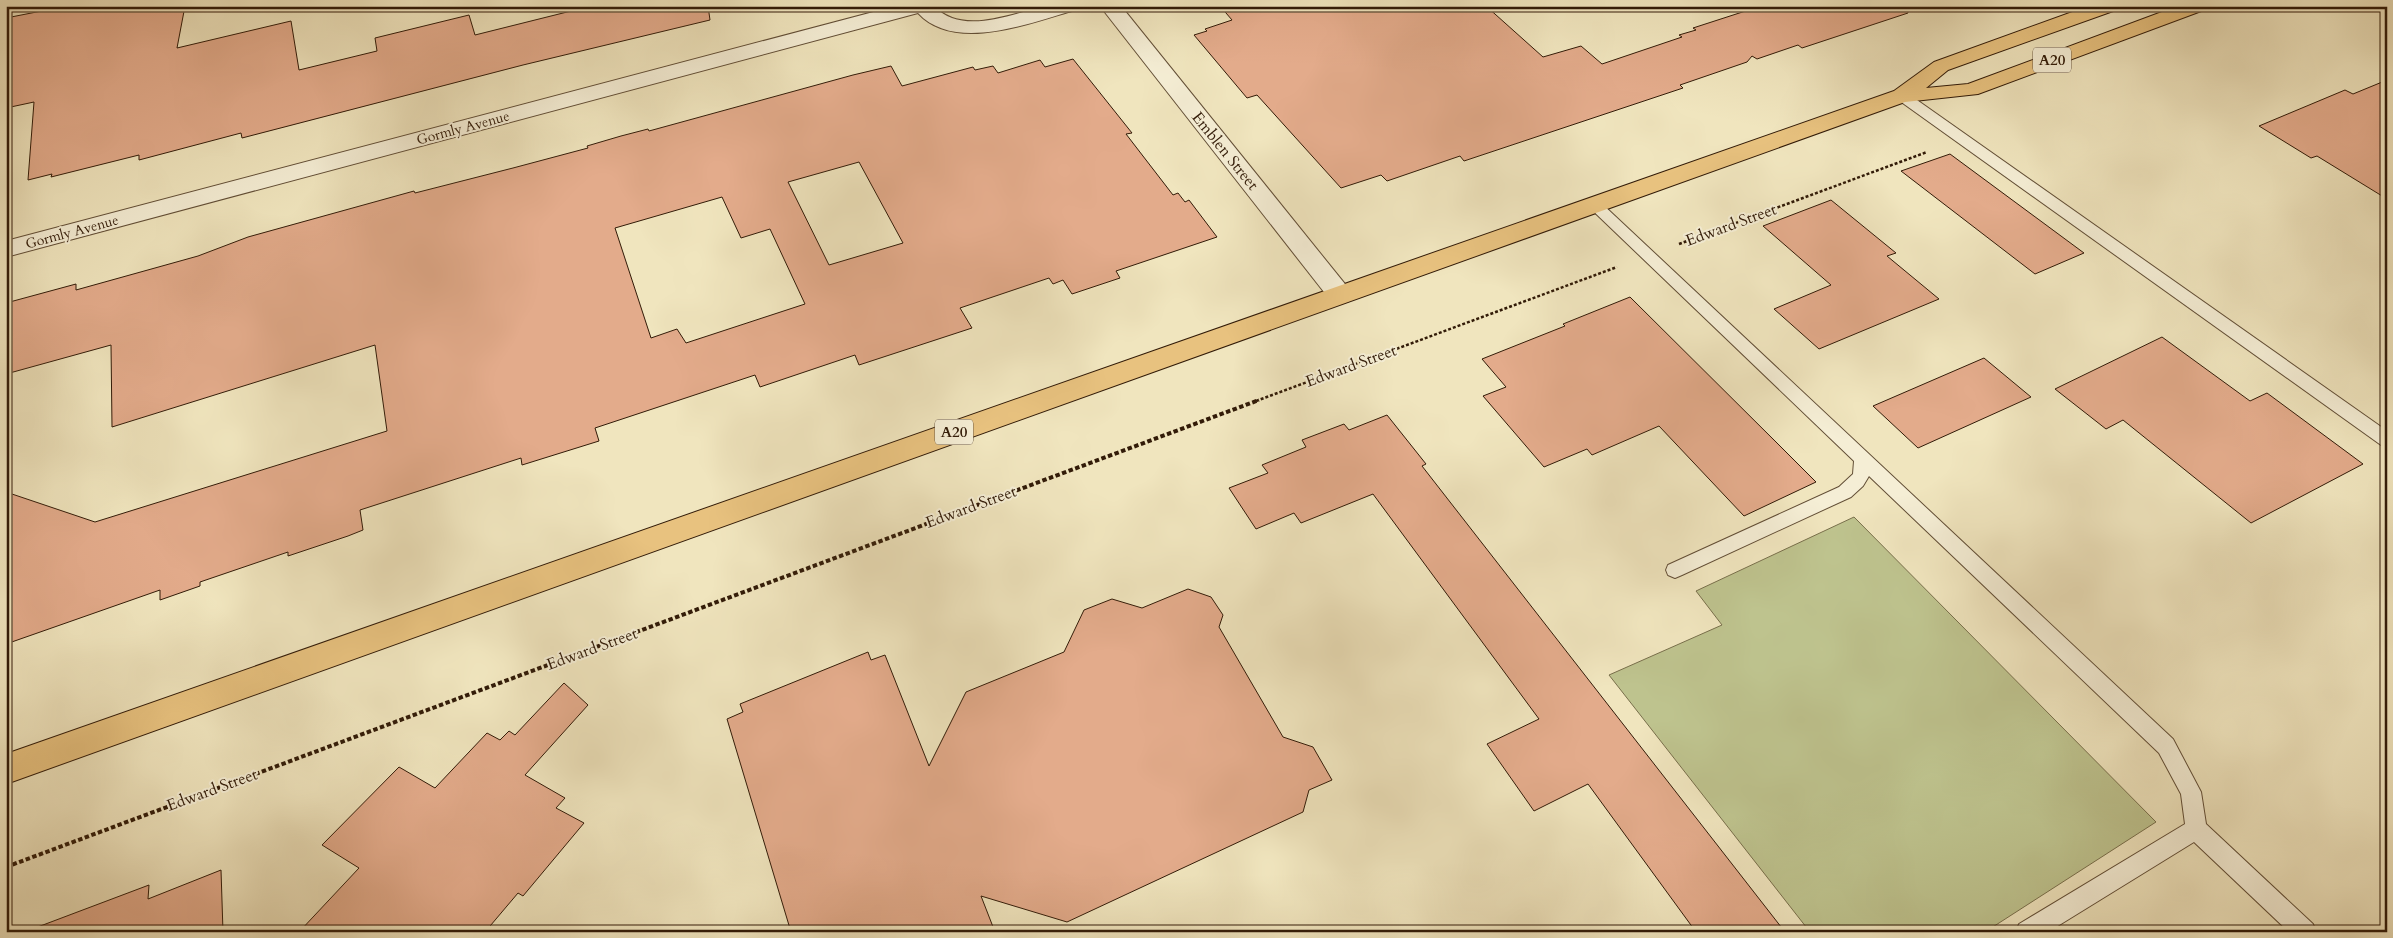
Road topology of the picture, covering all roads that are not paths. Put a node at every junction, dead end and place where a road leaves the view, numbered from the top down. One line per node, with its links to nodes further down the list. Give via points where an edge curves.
1 (922, 6): 2 (street, Gormly Avenue, via 940,21 959,27 980,28); 10 (street, Gormly Avenue)
2 (1068, 6)
3 (1110, 6): 11 (street, Emblen Street)
4 (2047, 6): 7 (highway)
5 (2109, 6): 7 (highway, A20)
6 (2197, 6): 8 (highway, A20, via 1971,90)
7 (2021, 38): 8 (highway, A20, via 1940,66)
8 (1902, 96): 9 (highway, A20); 12 (lane)
9 (1595, 205): 11 (highway, A20); 13 (lane)
10 (6, 249)
11 (1340, 295): 15 (highway, A20)
12 (2387, 440)
13 (1862, 458): 14 (lane, via 1861,480 1845,492); 16 (lane, via 2166,746 2191,792)
14 (1675, 570)
15 (6, 769)
16 (2196, 829): 17 (lane); 18 (lane)
17 (2027, 932)
18 (2305, 932)

